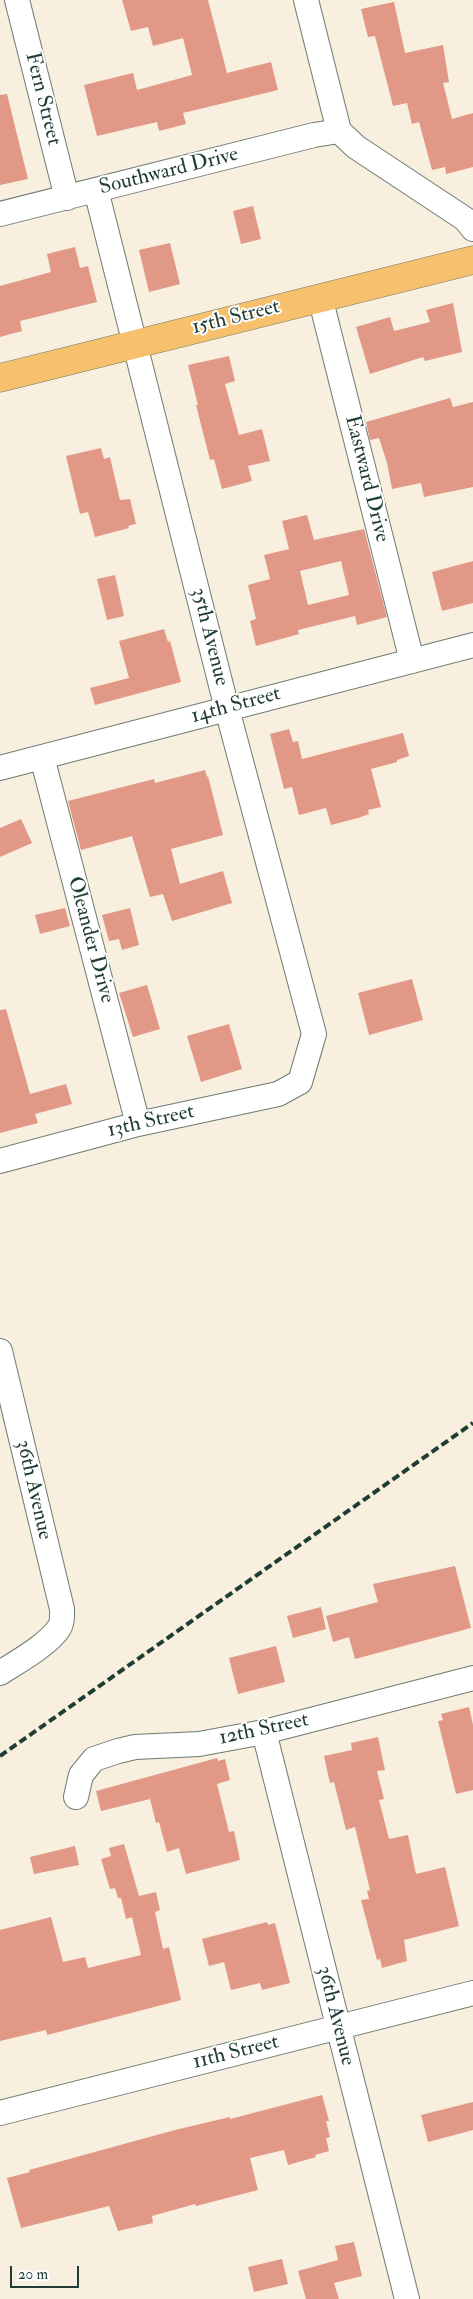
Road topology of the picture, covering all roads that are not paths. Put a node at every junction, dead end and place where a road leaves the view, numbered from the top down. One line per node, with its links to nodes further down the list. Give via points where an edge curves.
1 (17, 0): 5 (street, Fern Street)
2 (306, 0): 3 (street)
3 (339, 131): 4 (street, Southward Drive); 7 (street, via 356,147 465,219)
4 (96, 190): 5 (street, Southward Drive); 10 (street, 35th Avenue)
5 (66, 198): 6 (street, Southward Drive)
6 (0, 214)
7 (473, 229)
8 (473, 260): 9 (main road, 15th Street)
9 (320, 297): 10 (main road, 15th Street); 13 (street, Eastward Drive)
10 (136, 343): 11 (main road, 15th Street); 14 (street, 35th Avenue)
11 (0, 378)
12 (473, 645): 13 (street, 14th Street)
13 (412, 661): 14 (street, 14th Street)
14 (227, 709): 15 (street, 14th Street); 17 (street, 35th Avenue, via 314,1034)
15 (42, 757): 16 (street, 14th Street); 18 (street, Oleander Drive)
16 (0, 768)
17 (300, 1082): 18 (street, 13th Street, via 278,1094)
18 (138, 1124): 19 (street, 13th Street)
19 (0, 1161)
20 (0, 1351): 21 (street, 36th Avenue, via 62,1609 59,1629)
21 (0, 1673)
22 (473, 1678): 23 (street, 12th Street)
23 (264, 1732): 24 (street, 12th Street, via 199,1744 135,1747 94,1759 81,1775); 26 (street, 36th Avenue)
24 (76, 1797)
25 (473, 1993): 26 (street, 11th Street)
26 (338, 2027): 27 (street, 11th Street); 28 (street, 36th Avenue)
27 (0, 2113)
28 (407, 2299)

